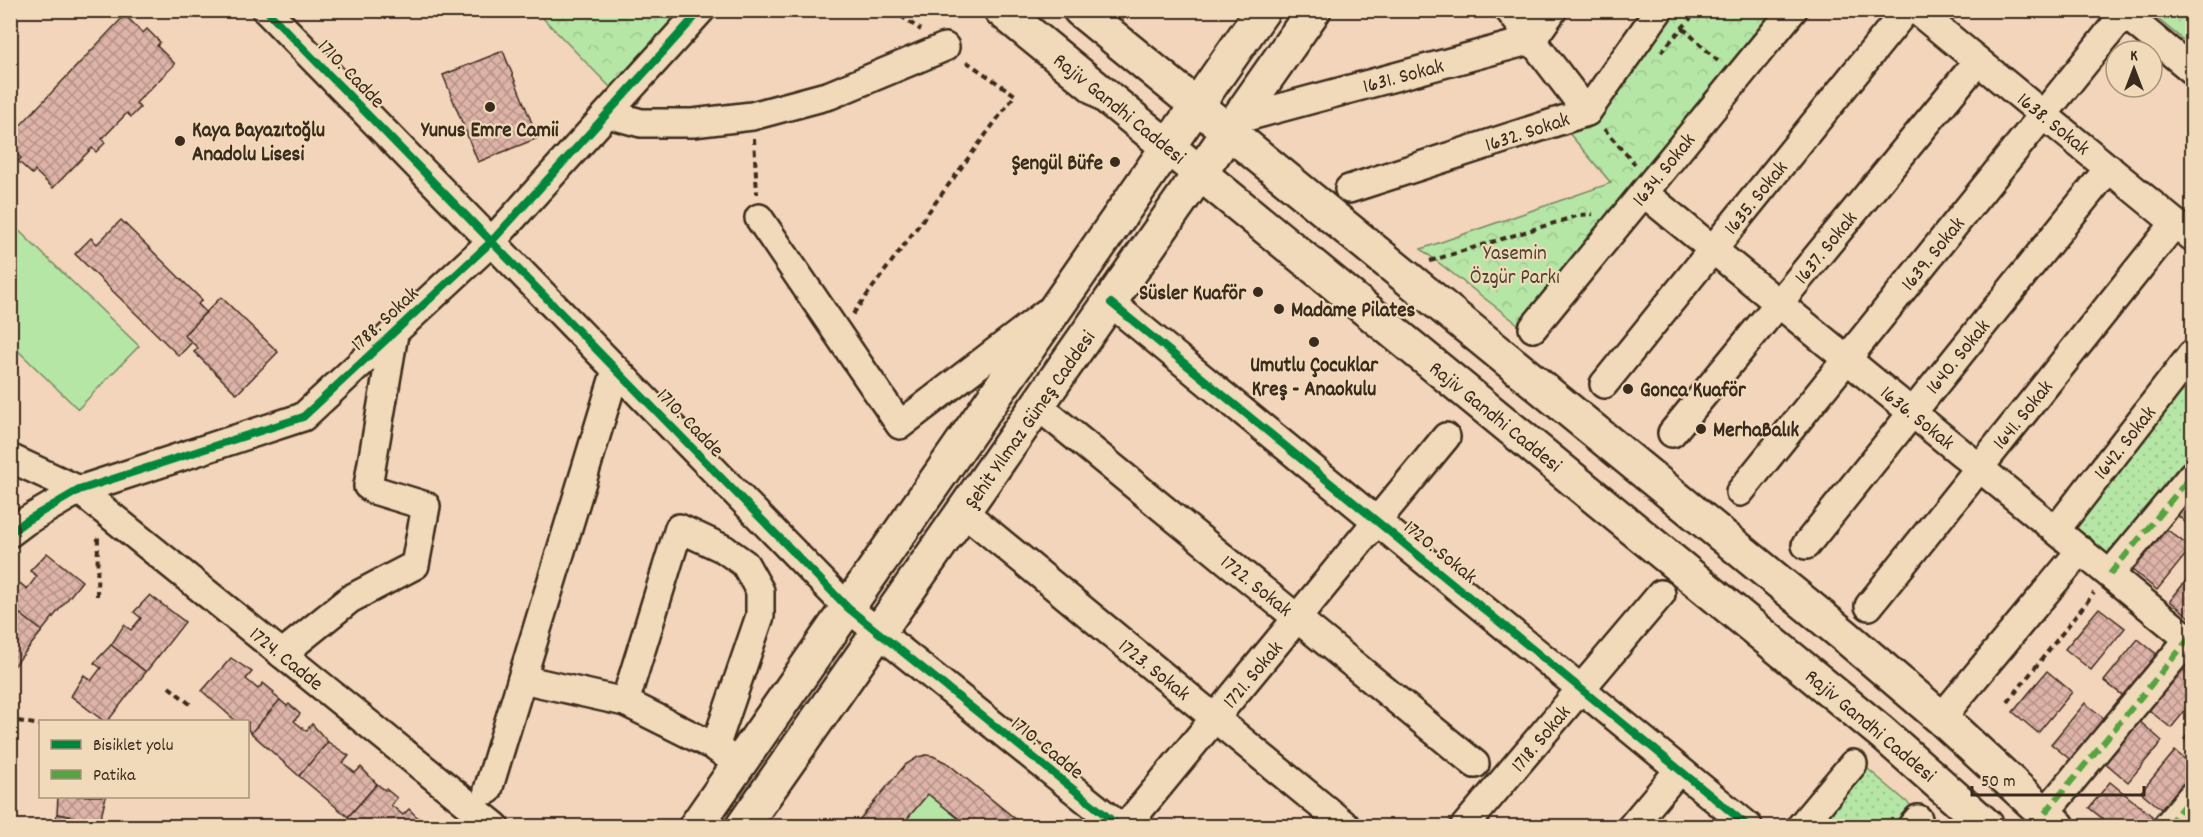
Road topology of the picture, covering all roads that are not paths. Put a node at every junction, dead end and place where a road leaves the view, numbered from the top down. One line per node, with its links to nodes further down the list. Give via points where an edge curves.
1 (266, 10): 30 (street, 1710. Cadde)
2 (701, 10): 20 (street, 1788. Sokak)
3 (1001, 10): 23 (main road, Rajiv Gandhi Caddesi)
4 (1080, 10): 18 (main road)
5 (1263, 10): 18 (main road, Şehit Yılmaz Güneş Caddesi)
6 (1314, 10): 22 (main road, Şehit Yılmaz Güneş Caddesi)
7 (1509, 10): 14 (street)
8 (1553, 10): 14 (street)
9 (1659, 10): 19 (street, 1632. Sokak)
10 (1793, 10): 27 (street, 1634. Sokak)
11 (1906, 10): 31 (street, 1635. Sokak)
12 (1916, 10): 16 (street, 1638. Sokak)
13 (2122, 12): 17 (street); 21 (street, 1639. Sokak)
14 (1532, 40): 19 (street); 22 (street, 1631. Sokak)
15 (945, 47): 20 (street, via 830,95 752,116 693,123 641,123)
16 (1978, 61): 21 (street, 1638. Sokak); 33 (street, 1637. Sokak)
17 (2193, 70)
18 (1196, 105): 22 (main road); 23 (main road, Şehit Yılmaz Güneş Caddesi)
19 (1587, 112): 26 (street, 1632. Sokak)
20 (608, 114): 30 (street, 1788. Sokak)
21 (2044, 115): 24 (street, 1638. Sokak); 38 (street, 1639. Sokak)
22 (1234, 126): 25 (main road, Şehit Yılmaz Güneş Caddesi); 68 (main road, via 1398,271)
23 (1167, 146): 25 (main road, Rajiv Gandhi Caddesi); 34 (main road, Şehit Yılmaz Güneş Caddesi)
24 (2109, 168): 29 (street, 1638. Sokak); 42 (street, 1640. Sokak)
25 (1200, 173): 32 (main road, Şehit Yılmaz Güneş Caddesi); 86 (main road, Rajiv Gandhi Caddesi, via 1881,732)
26 (1349, 189)
27 (1641, 196): 31 (street, 1636. Sokak); 35 (street, 1634. Sokak)
28 (759, 218): 34 (street, via 900,425)
29 (2184, 230): 46 (street, 1641. Sokak)
30 (491, 242): 36 (street, 1788. Sokak); 39 (street, 1710. Cadde)
31 (1713, 249): 33 (street, 1636. Sokak); 40 (street, 1635. Sokak)
32 (1111, 303): 41 (main road, Şehit Yılmaz Güneş Caddesi); 51 (street, 1720. Sokak)
33 (1779, 303): 38 (street, 1636. Sokak); 43 (street, 1637. Sokak)
34 (1057, 305): 59 (main road, Şehit Yılmaz Güneş Caddesi)
35 (1533, 328)
36 (394, 334): 49 (street, 1788. Sokak, via 303,417); 63 (street, via 368,486 426,506 415,565 350,599)
37 (2193, 354): 52 (street, 1642. Sokak)
38 (1847, 359): 42 (street, 1636. Sokak); 48 (street, 1639. Sokak)
39 (616, 370): 59 (street, 1710. Cadde); 64 (street)
40 (1604, 384)
41 (1038, 406): 50 (main road, Şehit Yılmaz Güneş Caddesi); 60 (street, 1722. Sokak)
42 (1912, 412): 46 (street, 1636. Sokak); 54 (street, 1640. Sokak)
43 (1672, 433)
44 (1446, 437): 51 (street, 1721. Sokak)
45 (10, 458): 49 (street, 1724. Cadde)
46 (1980, 467): 52 (street, 1636. Sokak); 58 (street, 1641. Sokak)
47 (2193, 475): 56 (street)
48 (1740, 492)
49 (89, 498): 53 (street, 1788. Sokak, via 26,521); 63 (street, 1724. Cadde)
50 (964, 512): 61 (main road, Şehit Yılmaz Güneş Caddesi); 67 (street, 1723. Sokak)
51 (1377, 522): 60 (street, 1721. Sokak); 65 (street, 1720. Sokak)
52 (2056, 530): 55 (street, 1636. Sokak)
53 (10, 533)
54 (1806, 545)
55 (2081, 550): 56 (street, 1636. Sokak); 68 (street)
56 (2109, 574): 62 (street, 1636. Sokak)
57 (1661, 594): 65 (street, 1718. Sokak)
58 (1869, 606)
59 (848, 608): 61 (street, 1710. Cadde); 69 (main road, Şehit Yılmaz Güneş Caddesi)
60 (1298, 618): 67 (street, 1721. Sokak); 70 (street, 1722. Sokak)
61 (878, 634): 78 (main road, Şehit Yılmaz Güneş Caddesi); 79 (street, 1710. Cadde)
62 (2191, 638): 75 (street)
63 (282, 654): 76 (street, 1724. Cadde)
64 (522, 679): 66 (street); 73 (street)
65 (1581, 689): 72 (street, 1720. Sokak); 82 (street, 1718. Sokak)
66 (625, 702): 69 (street); 69 (street, via 679,528 724,549 745,564 760,591 760,616)
67 (1215, 718): 80 (street, 1721. Sokak); 81 (street, 1723. Sokak)
68 (1941, 718): 75 (main road)
69 (727, 756): 77 (main road, Şehit Yılmaz Güneş Caddesi)
70 (1476, 764)
71 (1853, 764): 85 (street)
72 (1679, 770): 83 (street); 84 (street, 1720. Sokak)
73 (488, 790)
74 (2193, 796): 87 (street)
75 (2051, 820)
76 (495, 826)
77 (696, 826)
78 (743, 826)
79 (1119, 826)
80 (1126, 826)
81 (1346, 826)
82 (1465, 826)
83 (1632, 826)
84 (1748, 826)
85 (1801, 826)
86 (1987, 826)
87 (2167, 826)

